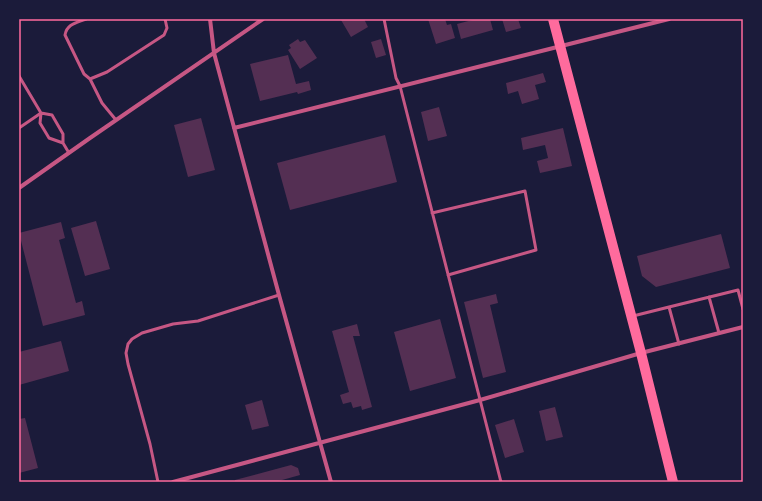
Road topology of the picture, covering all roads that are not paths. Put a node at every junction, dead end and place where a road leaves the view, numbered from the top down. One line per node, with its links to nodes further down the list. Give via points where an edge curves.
1 (86, 19): 11 (lane, via 69,26 65,35 84,74)
2 (165, 19): 11 (lane, via 167,28 164,35 107,72)
3 (210, 19): 9 (street)
4 (263, 19): 9 (street)
5 (384, 19): 12 (lane, via 396,78)
6 (553, 19): 8 (main road)
7 (669, 19): 8 (street)
8 (560, 46): 12 (street); 26 (main road)
9 (214, 53): 14 (street); 16 (street)
10 (19, 76): 13 (lane)
11 (90, 79): 14 (lane, via 102,103)
12 (400, 86): 16 (street); 20 (lane)
13 (41, 112): 15 (lane); 17 (lane, via 52,115 63,134); 17 (lane, via 40,123 49,138)
14 (116, 120): 18 (street)
15 (19, 128)
16 (234, 128): 22 (street)
17 (63, 144): 18 (lane)
18 (69, 153): 19 (street)
19 (19, 188)
20 (432, 213): 21 (lane); 21 (lane, via 525,191 536,250)
21 (448, 275): 31 (lane)
22 (279, 295): 32 (street); 33 (lane, via 198,321 173,324 142,333 128,344 128,364)
23 (709, 297): 24 (lane); 25 (lane, via 738,290); 28 (lane)
24 (669, 307): 26 (lane); 29 (lane)
25 (743, 309)
26 (631, 316): 30 (main road)
27 (743, 327): 28 (street)
28 (719, 334): 29 (street)
29 (679, 344): 30 (street)
30 (641, 353): 31 (street); 37 (main road)
31 (480, 400): 32 (street); 36 (lane)
32 (321, 443): 34 (street); 35 (street)
33 (158, 482)
34 (173, 482)
35 (331, 482)
36 (502, 482)
37 (673, 482)

